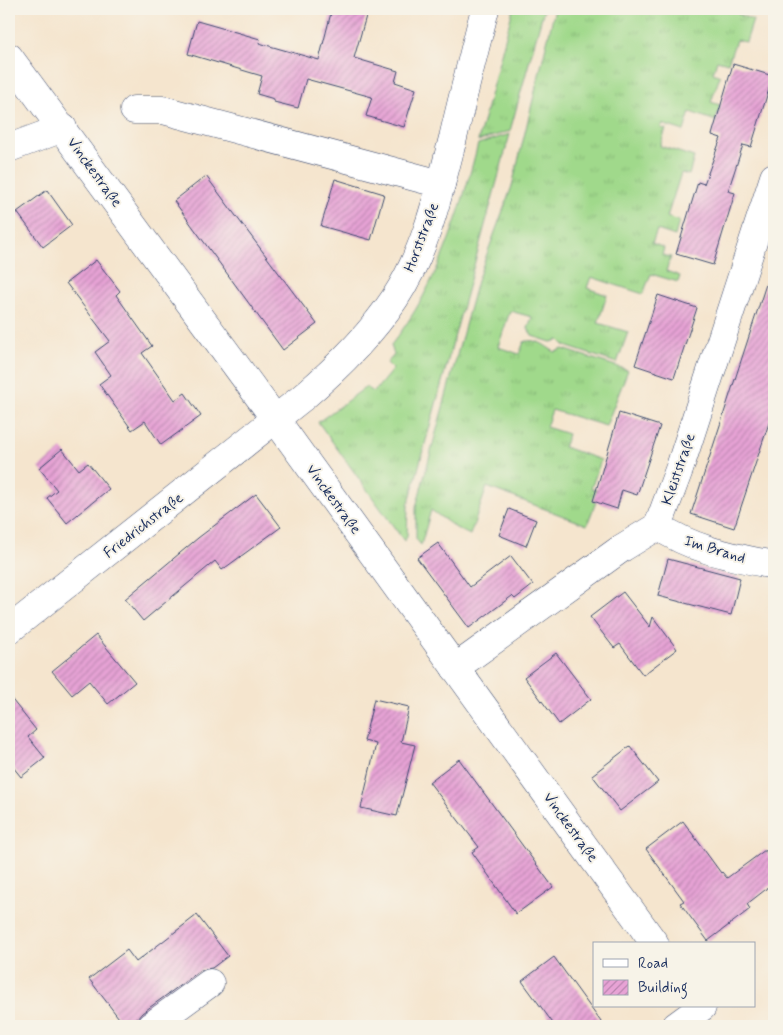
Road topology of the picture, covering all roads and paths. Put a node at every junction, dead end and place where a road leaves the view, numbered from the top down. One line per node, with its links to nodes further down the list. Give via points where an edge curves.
1 (485, 9): 7 (street, Horststraße)
2 (9, 57): 4 (street, Vinckestraße)
3 (134, 110): 7 (street, via 163,110)
4 (63, 128): 5 (street); 8 (street, Vinckestraße)
5 (9, 148)
6 (774, 177): 9 (street, Kleiststraße)
7 (441, 184): 8 (street, Horststraße, via 422,243 395,298 331,373)
8 (276, 420): 11 (street, Friedrichstraße); 12 (street, Vinckestraße)
9 (658, 526): 10 (street, Im Brand, via 692,545); 12 (street)
10 (774, 565)
11 (9, 630)
12 (455, 668): 13 (street, Vinckestraße)
13 (654, 942)
14 (210, 983): 16 (street)
15 (706, 1013): 17 (street)
16 (151, 1026)
17 (676, 1026)

